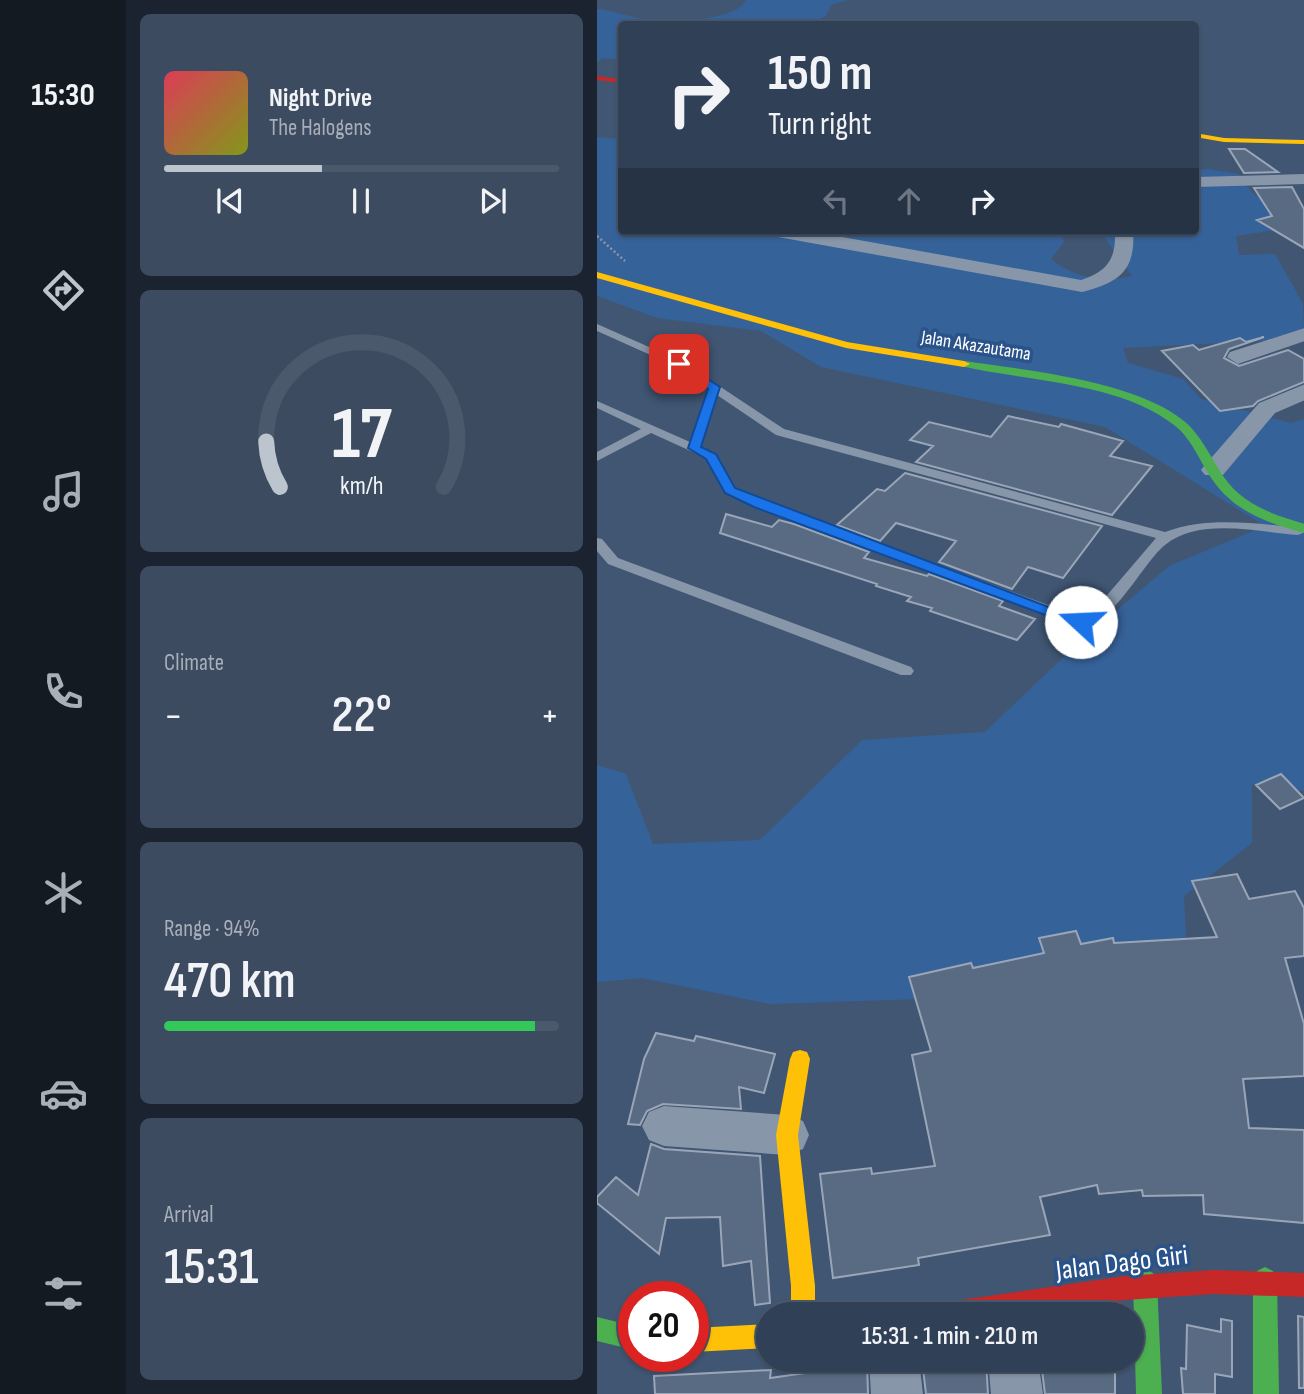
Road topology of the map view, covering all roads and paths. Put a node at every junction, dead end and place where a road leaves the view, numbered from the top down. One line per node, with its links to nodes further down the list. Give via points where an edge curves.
1 (597, 78): 2 (street)
2 (618, 81)
3 (1199, 136): 4 (street)
4 (1304, 142)
5 (1304, 179): 6 (street)
6 (1199, 182)
7 (800, 235): 8 (street, via 1082,286 1122,264)
8 (1124, 235)
9 (597, 275): 19 (street, Jalan Akazautama, via 846,345 1060,380 1154,407 1181,424)
10 (597, 327): 13 (lane, via 679,364)
11 (1304, 334): 12 (street)
12 (1238, 357)
13 (714, 387): 17 (lane); 21 (lane, via 780,432)
14 (1304, 391): 19 (street, via 1267,408)
15 (597, 404): 16 (lane)
16 (652, 428): 17 (lane); 18 (lane)
17 (694, 448): 21 (lane, via 711,456 729,490 759,504 1081,622 1095,618)
18 (597, 457)
19 (1214, 470): 20 (street, Jalan Akazautama, via 1233,499)
20 (1304, 530): 21 (lane, via 1200,527)
21 (1167, 537)
22 (597, 542): 23 (lane, via 613,561)
23 (906, 671)
24 (800, 1059): 26 (street)
25 (664, 1126): 26 (street)
26 (787, 1135): 30 (street)
27 (1265, 1279): 28 (street, Jalan Dago Giri); 29 (street, Jalan Dago Giri); 41 (street)
28 (1145, 1281): 31 (street, Jalan Dago Giri); 40 (street)
29 (1304, 1285)
30 (803, 1302)
31 (1046, 1302)
32 (597, 1329): 33 (street)
33 (618, 1334)
34 (756, 1337): 35 (street)
35 (709, 1339)
36 (895, 1372): 38 (street)
37 (1014, 1372): 39 (street)
38 (897, 1394)
39 (1017, 1394)
40 (1149, 1394)
41 (1266, 1394)

